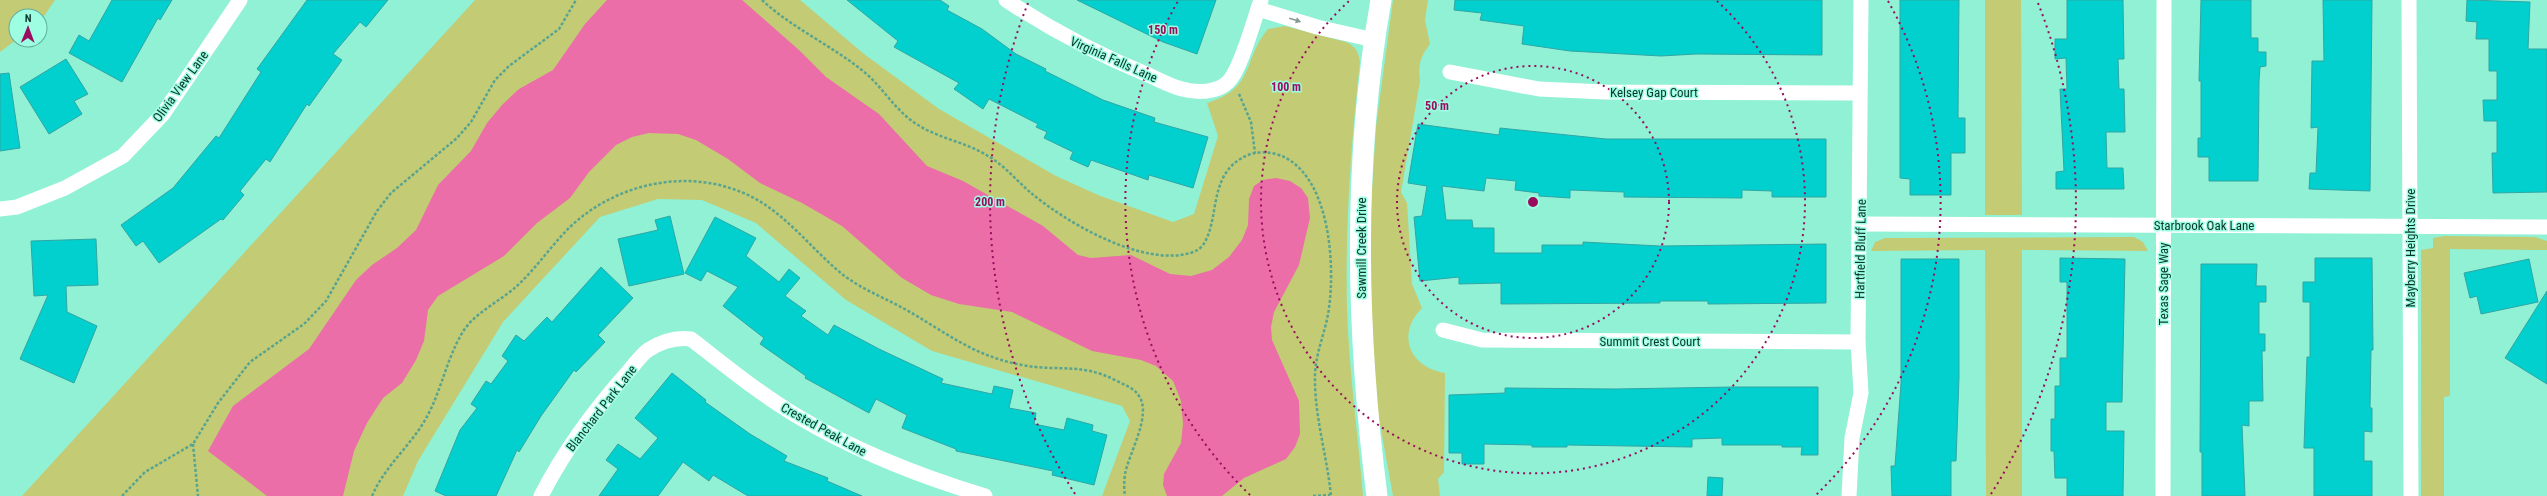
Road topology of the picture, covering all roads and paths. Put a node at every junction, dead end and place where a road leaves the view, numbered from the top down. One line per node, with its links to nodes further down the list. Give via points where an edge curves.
1 (240, 0): 15 (street, Olivia View Lane, via 163,114 123,156 65,188 17,207)
2 (576, 0): 23 (path, via 559,29 509,66 495,80 471,122 458,138 391,192 377,211 326,301 304,324 250,362 218,403)
3 (762, 0): 14 (path, via 795,27 860,68 874,80 902,113 917,124 990,157 1034,195 1089,232 1141,250 1179,256 1194,252 1203,246 1218,190 1225,175 1242,158)
4 (1006, 0): 12 (street, Virginia Falls Lane, via 1068,38 1183,89 1205,92)
5 (1379, 0): 10 (street, Sawmill Creek Drive)
6 (1862, 0): 13 (street, Hartfield Bluff Lane)
7 (2164, 0): 17 (street, Texas Sage Way)
8 (2409, 0): 18 (street, Mayberry Heights Drive)
9 (1259, 4): 10 (street, one-way to 10, via 1317,27); 12 (street, via 1236,70)
10 (1374, 40): 32 (street, Sawmill Creek Drive, via 1362,150 1359,261 1363,364)
11 (1450, 72): 13 (street, Kelsey Gap Court, via 1553,90)
12 (1229, 82): 14 (path, via 1246,104)
13 (1859, 93): 16 (street, Hartfield Bluff Lane)
14 (1255, 153): 24 (path, via 1281,155 1301,168 1316,192 1323,218 1331,263 1331,295 1318,352 1316,393 1317,421)
15 (0, 209)
16 (1860, 224): 17 (street, Starbrook Oak Lane); 22 (street, Hartfield Bluff Lane)
17 (2164, 225): 18 (street, Starbrook Oak Lane); 34 (street, Texas Sage Way)
18 (2410, 226): 19 (street, Starbrook Oak Lane); 35 (street, Mayberry Heights Drive)
19 (2547, 227)
20 (1443, 330): 22 (street, Summit Crest Court, via 1482,340)
21 (676, 337): 28 (street, Blanchard Park Lane, via 648,350 620,381 561,460); 29 (street, Crested Peak Lane, via 691,339 797,416 851,446 908,471)
22 (1858, 342): 33 (street, Hartfield Bluff Lane, via 1861,393 1852,438)
23 (193, 444): 25 (path, via 145,472); 26 (path)
24 (1331, 495): 31 (path)
25 (122, 496)
26 (198, 496)
27 (372, 496): 30 (path, via 392,462 423,425 451,355 466,326 509,294 584,215 634,188 665,181 717,184 742,192 761,202 843,275 980,352 1022,365 1093,370 1133,389 1143,404 1143,415 1125,472)
28 (541, 496)
29 (985, 496)
30 (1125, 496)
31 (1314, 496)
32 (1377, 496)
33 (1849, 496)
34 (2163, 496)
35 (2411, 496)

